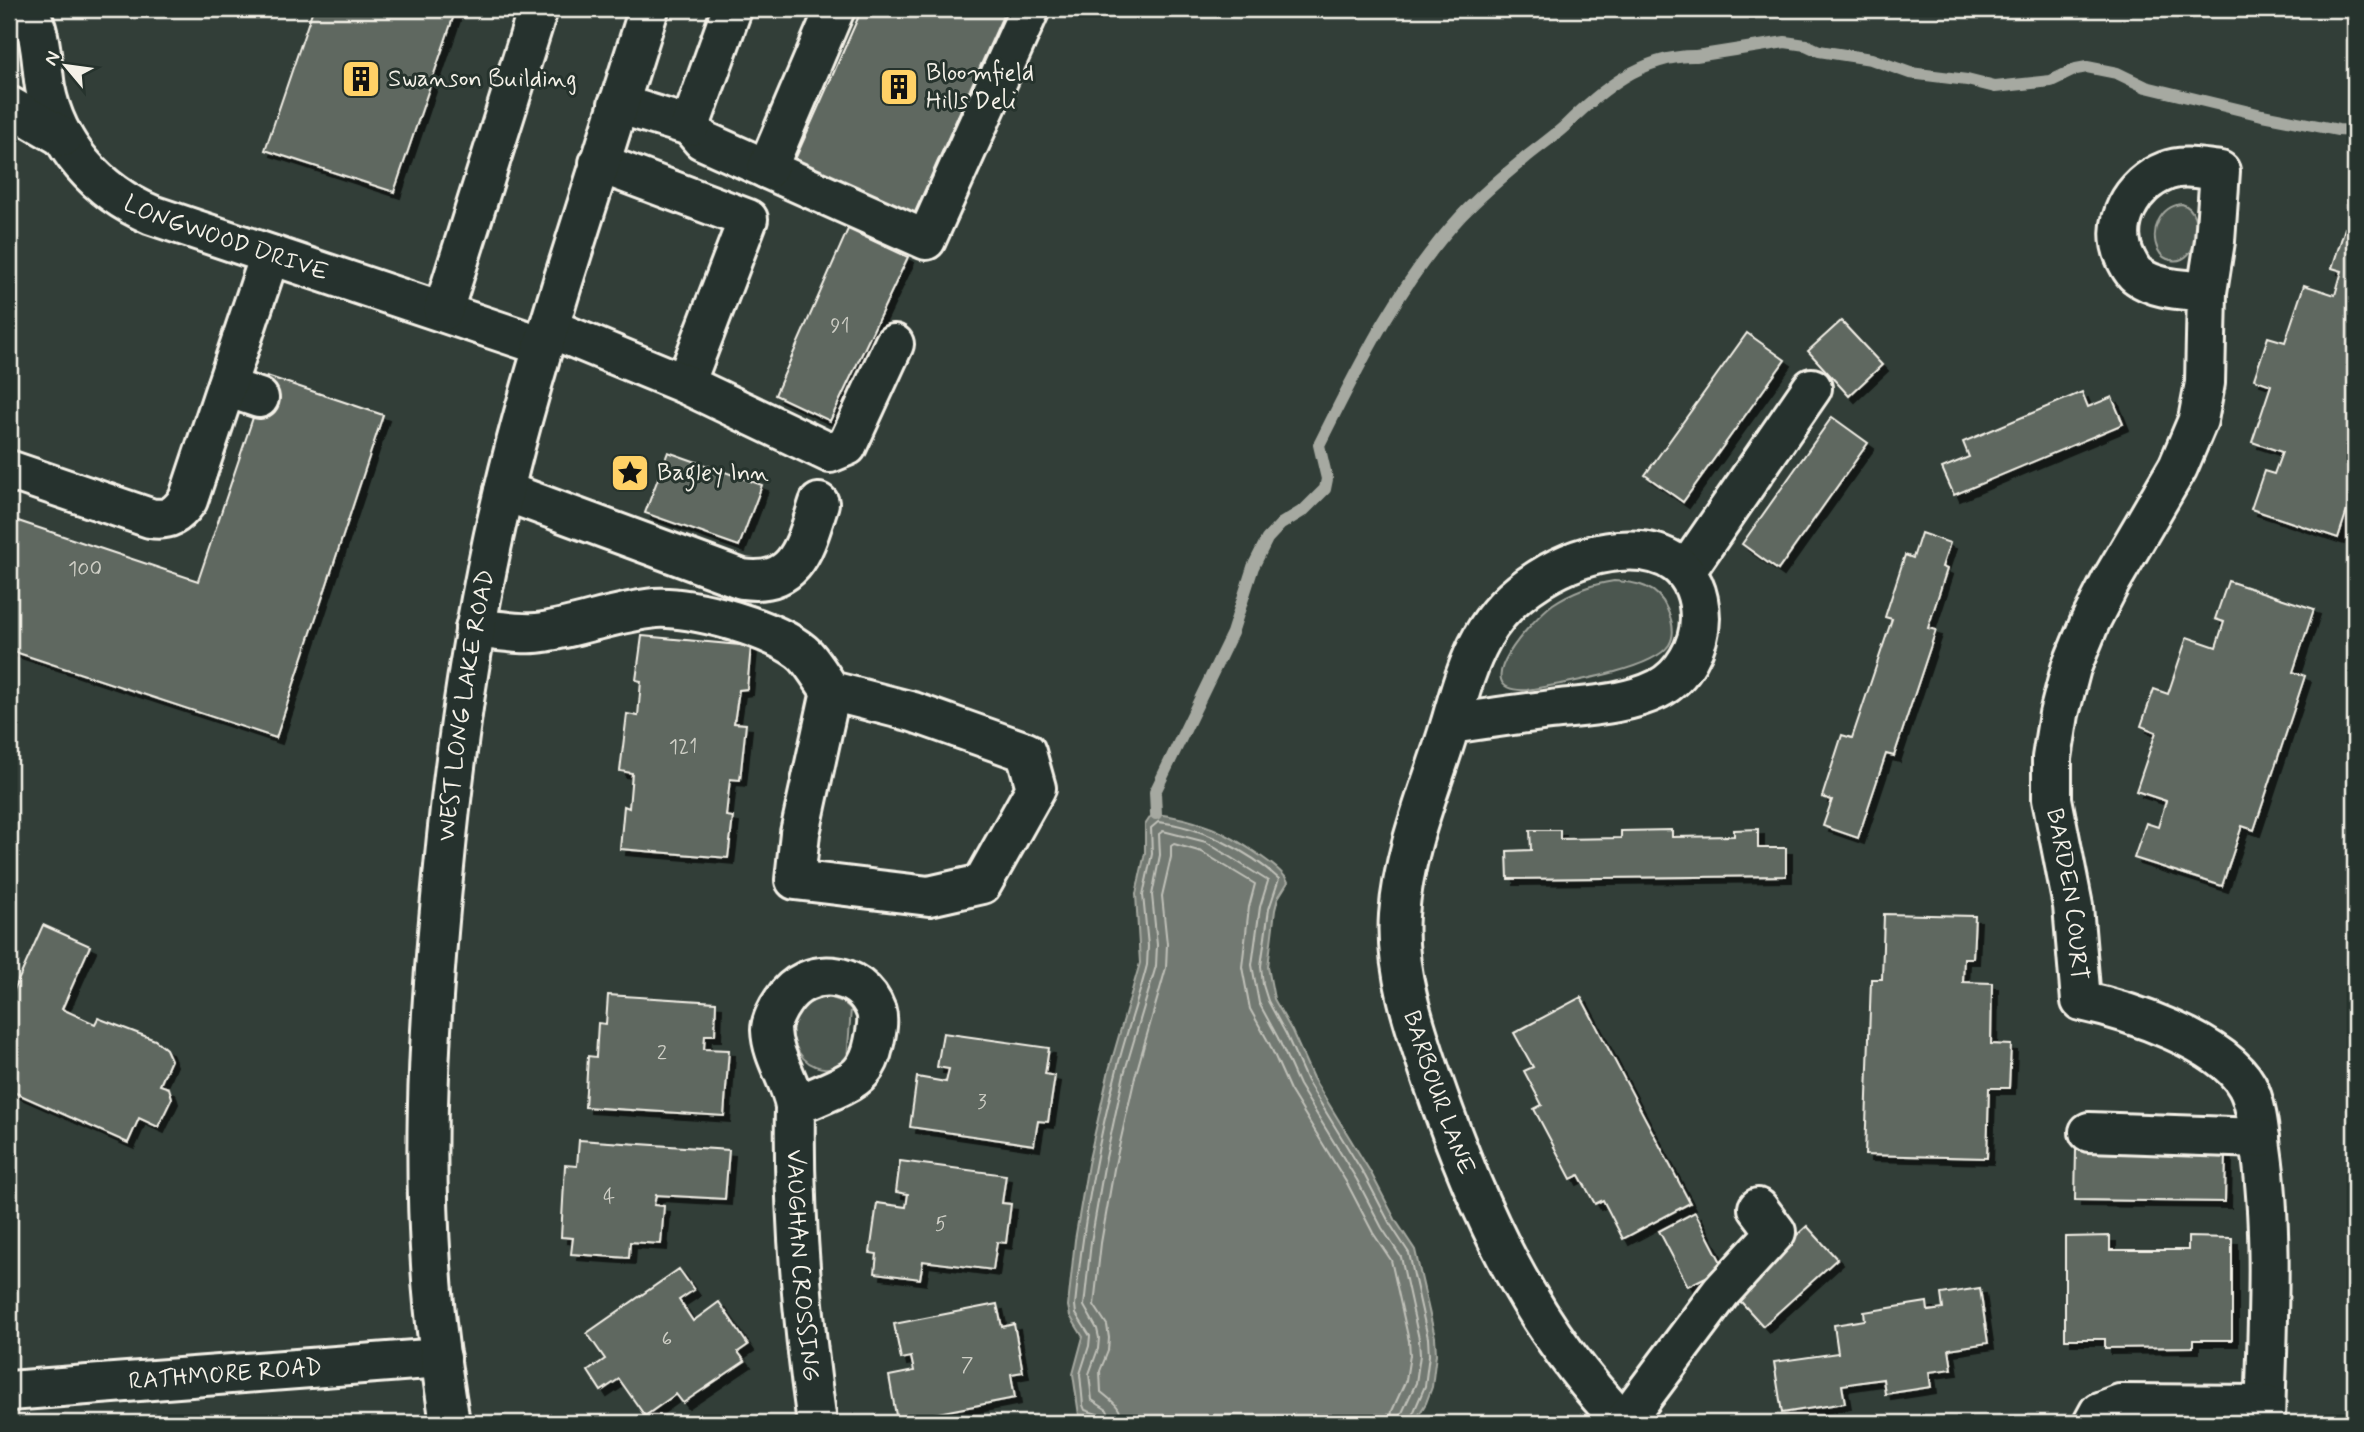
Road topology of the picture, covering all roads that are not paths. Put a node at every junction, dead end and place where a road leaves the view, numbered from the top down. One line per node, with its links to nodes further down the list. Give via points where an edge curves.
1 (27, 9): 10 (street, LONGWOOD DRIVE, via 39,40 51,111)
2 (538, 9): 15 (street)
3 (649, 9): 7 (street, WEST LONG LAKE ROAD)
4 (732, 9): 9 (street)
5 (835, 9): 12 (street)
6 (1030, 9): 12 (street, via 926,240)
7 (618, 104): 9 (street); 11 (street, WEST LONG LAKE ROAD)
8 (9, 106): 10 (street)
9 (690, 126): 12 (street, via 702,140)
10 (63, 137): 13 (street, LONGWOOD DRIVE, via 96,181 131,206)
11 (599, 163): 16 (street, WEST LONG LAKE ROAD); 18 (street, via 748,219)
12 (767, 169)
13 (270, 255): 15 (street, LONGWOOD DRIVE); 20 (street, via 242,393 178,514 162,520 150,517)
14 (2207, 292): 29 (street, BARDEN COURT, via 2205,383 2198,420 2178,467 2090,622 2071,668 2052,758 2052,799 2073,906 2081,1001 2139,1016 2224,1060 2247,1086)
15 (443, 311): 16 (street, LONGWOOD DRIVE)
16 (546, 337): 18 (street, LONGWOOD DRIVE); 21 (street, WEST LONG LAKE ROAD)
17 (894, 344): 18 (street, LONGWOOD DRIVE, via 847,446 830,453)
18 (685, 384)
19 (1812, 388): 23 (street)
20 (9, 470)
21 (504, 491): 22 (street, via 758,581 788,570 801,555); 24 (street, WEST LONG LAKE ROAD)
22 (818, 503)
23 (1686, 571): 26 (street, BARBOUR LANE, via 1665,555 1614,551 1582,559 1528,586 1483,635); 26 (street, via 1696,592 1700,620 1694,651 1660,688 1595,705)
24 (475, 628): 25 (street, via 542,633 655,608 685,609 784,640 806,656); 31 (street, WEST LONG LAKE ROAD, via 446,843 430,1056 427,1175)
25 (831, 691): 25 (street, via 913,712 1026,752 1036,788 982,884 929,896 795,880 800,833)
26 (1451, 724): 36 (street, BARBOUR LANE, via 1418,819 1399,916 1412,1020 1473,1187 1519,1284 1557,1345)
27 (795, 1106): 35 (street, VAUGHAN CROSSING, via 796,1239)
28 (2089, 1132): 29 (street)
29 (2260, 1138): 33 (street, BARDEN COURT, via 2268,1234)
30 (1758, 1208): 36 (street, via 1776,1231 1721,1292)
31 (440, 1359): 32 (street, RATHMORE ROAD); 34 (street, WEST LONG LAKE ROAD)
32 (9, 1391)
33 (2265, 1414): 37 (street, via 2120,1404 2099,1412)
34 (450, 1423)
35 (817, 1423)
36 (1624, 1423)
37 (2093, 1423)

